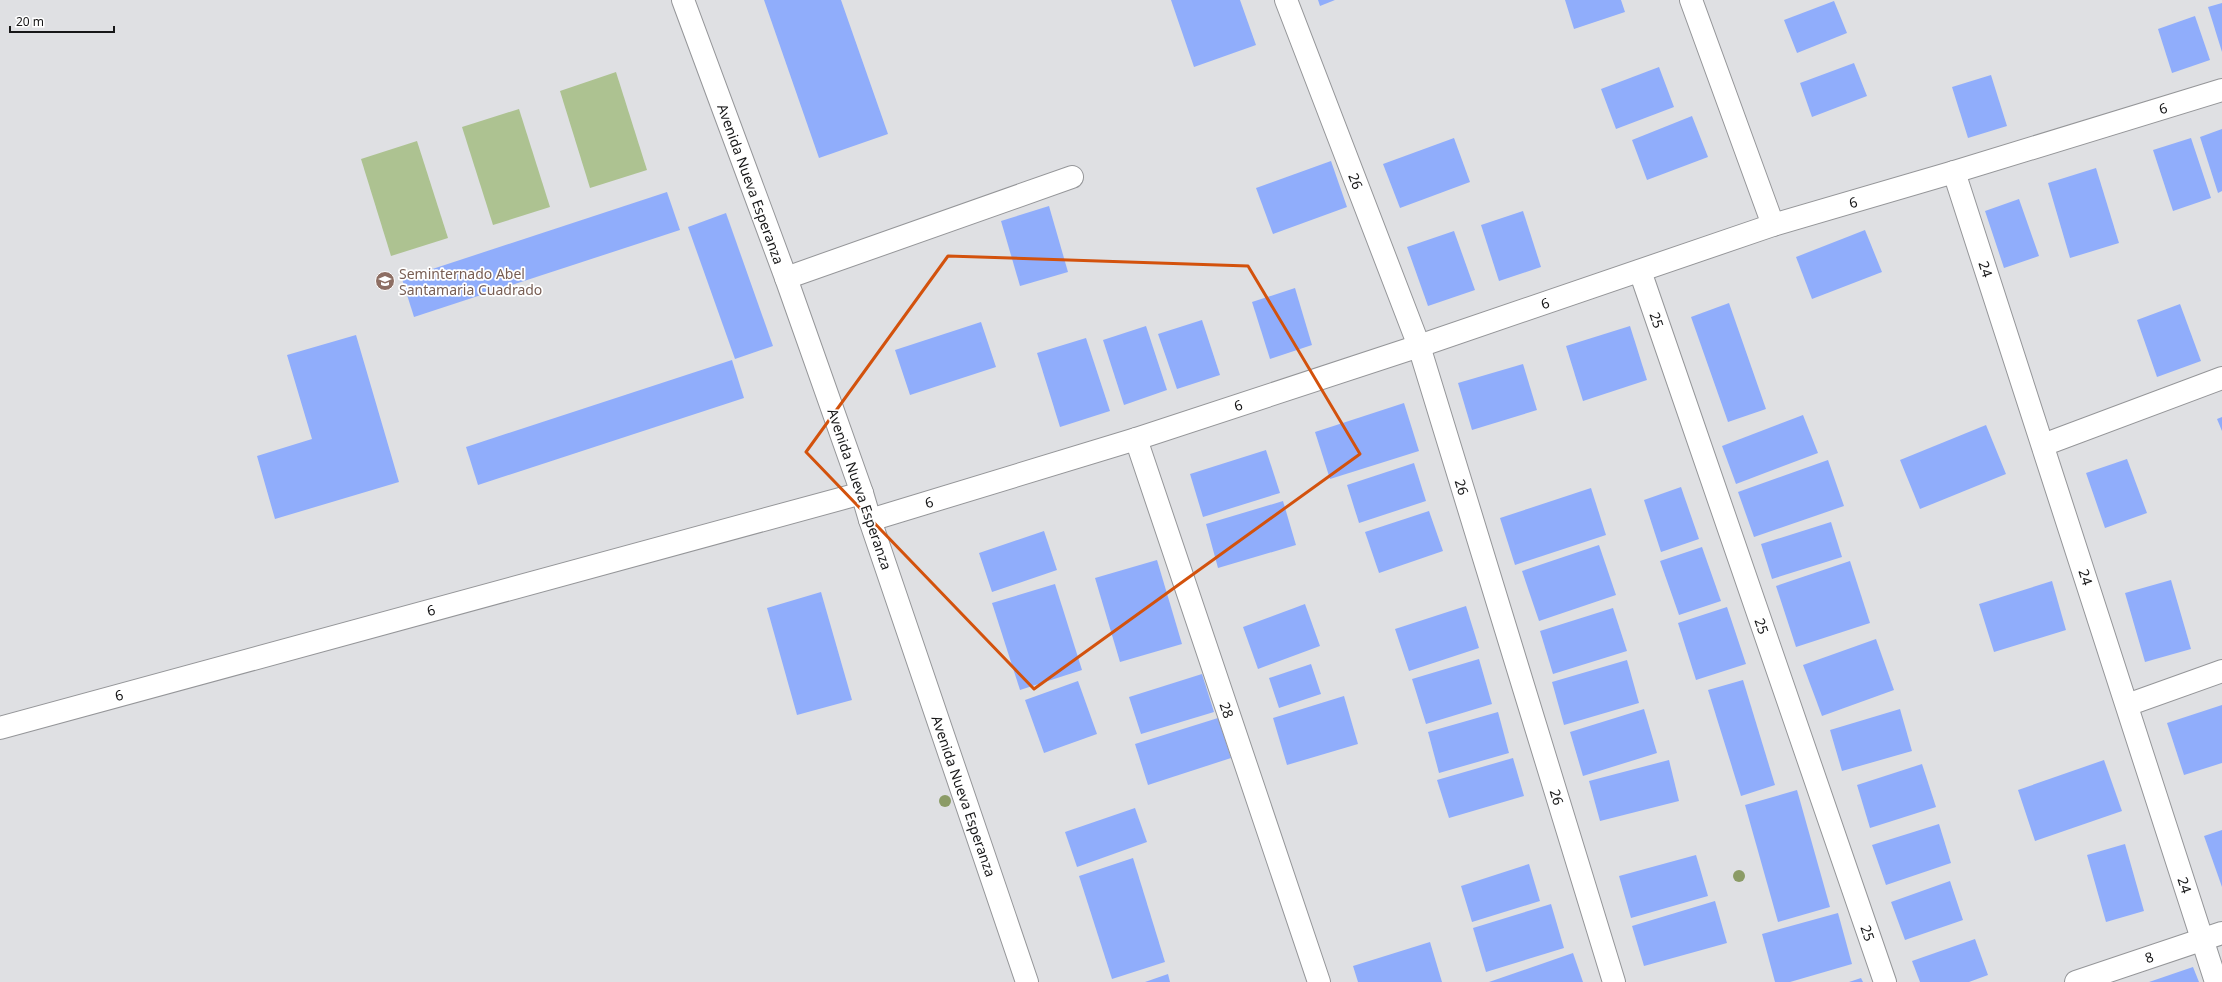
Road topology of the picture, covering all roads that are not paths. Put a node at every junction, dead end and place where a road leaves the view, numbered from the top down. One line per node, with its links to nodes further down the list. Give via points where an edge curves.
1 (683, 0): 9 (street, Avenida Nueva Esperanza)
2 (1286, 0): 10 (street, 26)
3 (1691, 0): 7 (street)
4 (2222, 90): 5 (street, 6)
5 (1954, 172): 7 (street, 6); 13 (street, 24)
6 (1072, 177): 9 (street)
7 (1773, 225): 8 (street, 6)
8 (1640, 271): 10 (street, 6); 23 (street, 25)
9 (786, 278): 14 (street, Avenida Nueva Esperanza)
10 (1419, 346): 12 (street, 6); 22 (street, 26)
11 (2222, 378): 13 (street)
12 (1136, 439): 15 (street, 6); 21 (street, 28)
13 (2043, 445): 17 (street, 24)
14 (862, 493): 15 (street, Avenida Nueva Esperanza); 18 (street, 6)
15 (870, 520): 20 (street, Avenida Nueva Esperanza)
16 (2222, 670): 17 (street)
17 (2127, 705): 19 (street, 24)
18 (0, 728)
19 (2212, 936): 24 (street, 8); 25 (street, 24)
20 (1027, 982)
21 (1319, 982)
22 (1614, 982)
23 (1885, 982)
24 (2076, 982)
25 (2216, 982)

